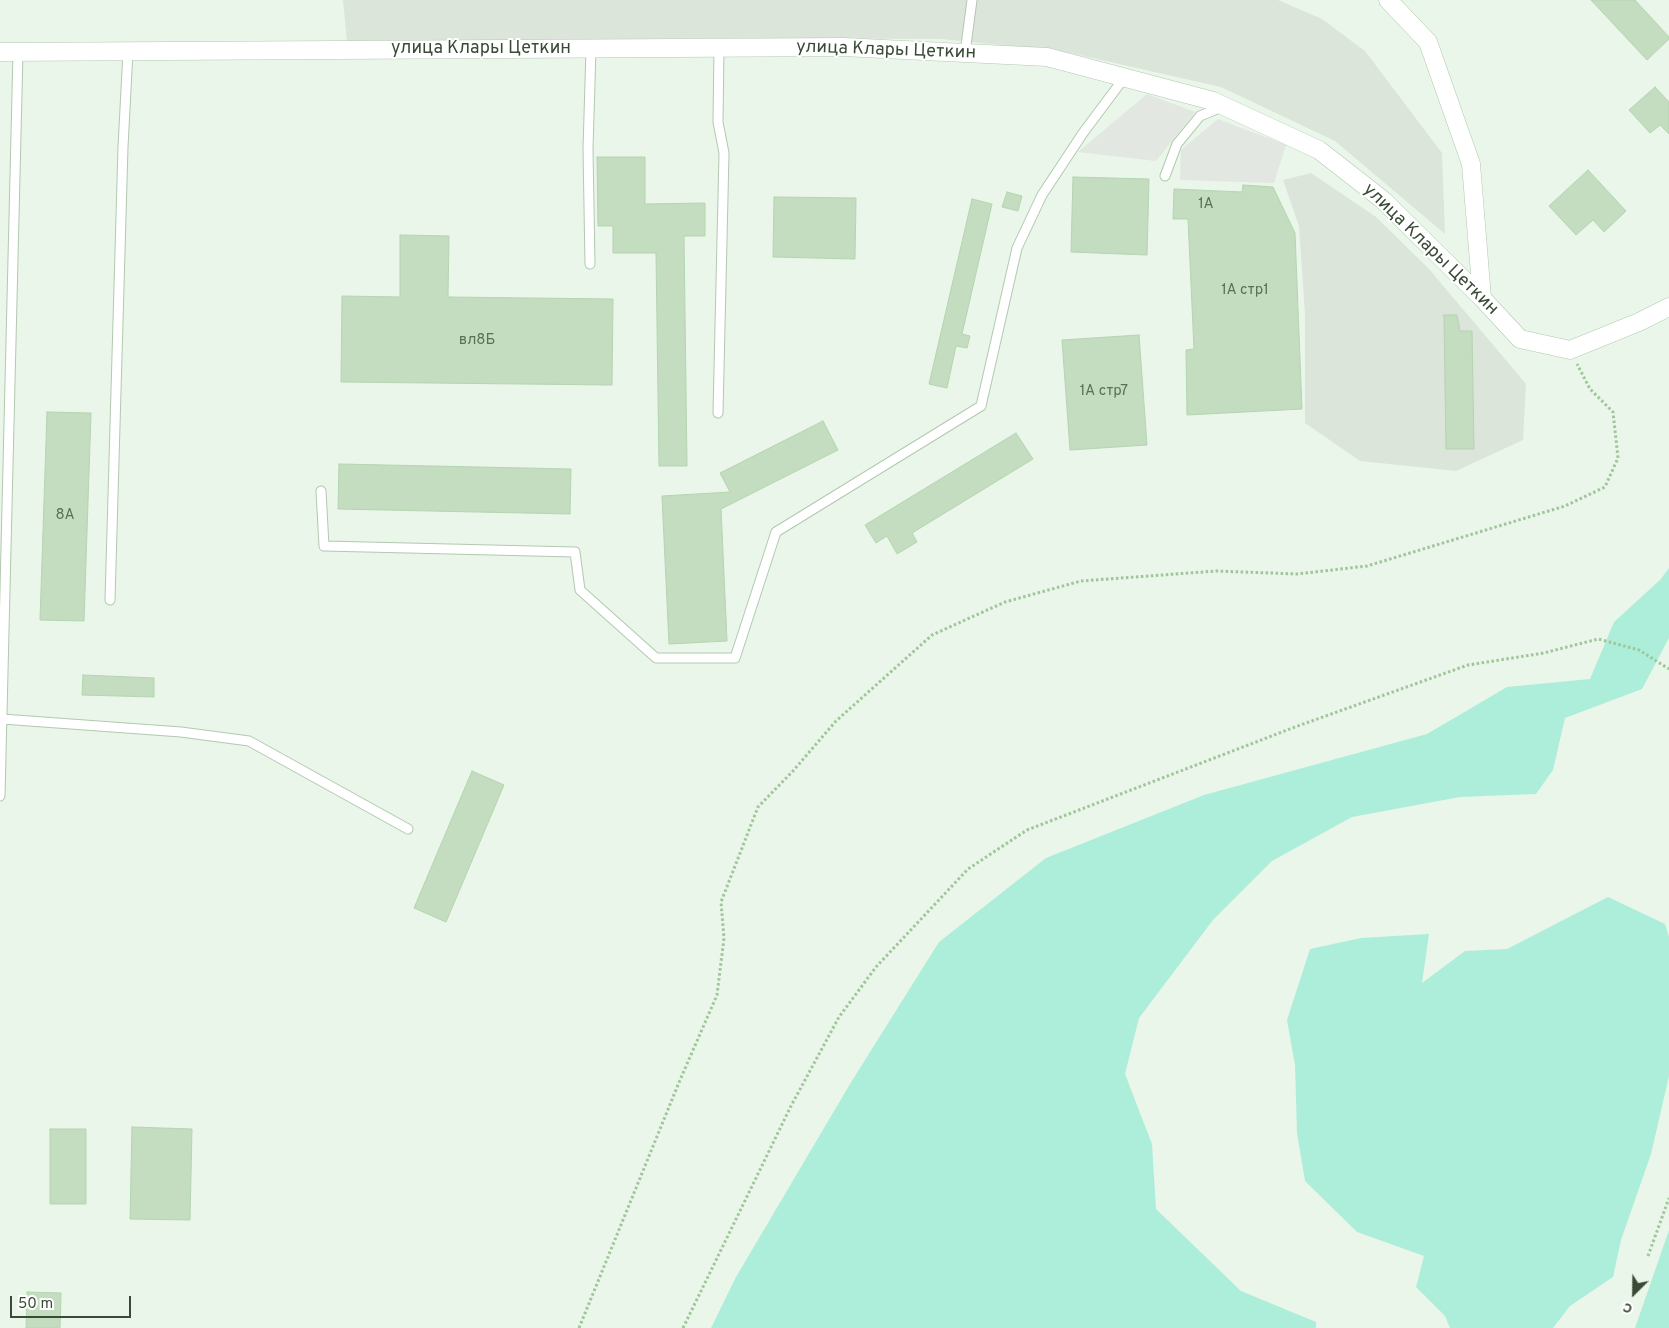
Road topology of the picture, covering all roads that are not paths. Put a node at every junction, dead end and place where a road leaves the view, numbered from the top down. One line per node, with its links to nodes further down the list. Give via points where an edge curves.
1 (972, 0): 8 (lane)
2 (1388, 0): 13 (street, via 1428,42 1471,164)
3 (719, 48): 4 (street, улица Клары Цеткин); 8 (street, улица Клары Цеткин, via 843,47); 15 (lane, via 718,122 724,153)
4 (591, 49): 5 (street, улица Клары Цеткин); 12 (lane, via 588,149)
5 (128, 51): 7 (street, улица Клары Цеткин); 17 (lane)
6 (0, 52): 7 (street, улица Клары Цеткин)
7 (18, 52): 18 (lane)
8 (965, 53): 9 (street, улица Клары Цеткин, via 1046,57)
9 (1124, 78): 10 (street, улица Клары Цеткин); 16 (lane, via 1042,195 1018,248 981,406 776,532 735,658 656,658 580,590 575,552 324,546)
10 (1224, 106): 11 (lane, via 1200,116 1188,130 1177,144); 13 (street, улица Клары Цеткин, via 1319,150 1383,200)
11 (1165, 176)
12 (590, 264)
13 (1482, 298): 14 (street, улица Клары Цеткин, via 1520,339 1570,350)
14 (1669, 307)
15 (718, 413)
16 (321, 491)
17 (110, 600)
18 (2, 719): 19 (lane); 20 (lane, via 249,740)
19 (0, 796)
20 (408, 829)

